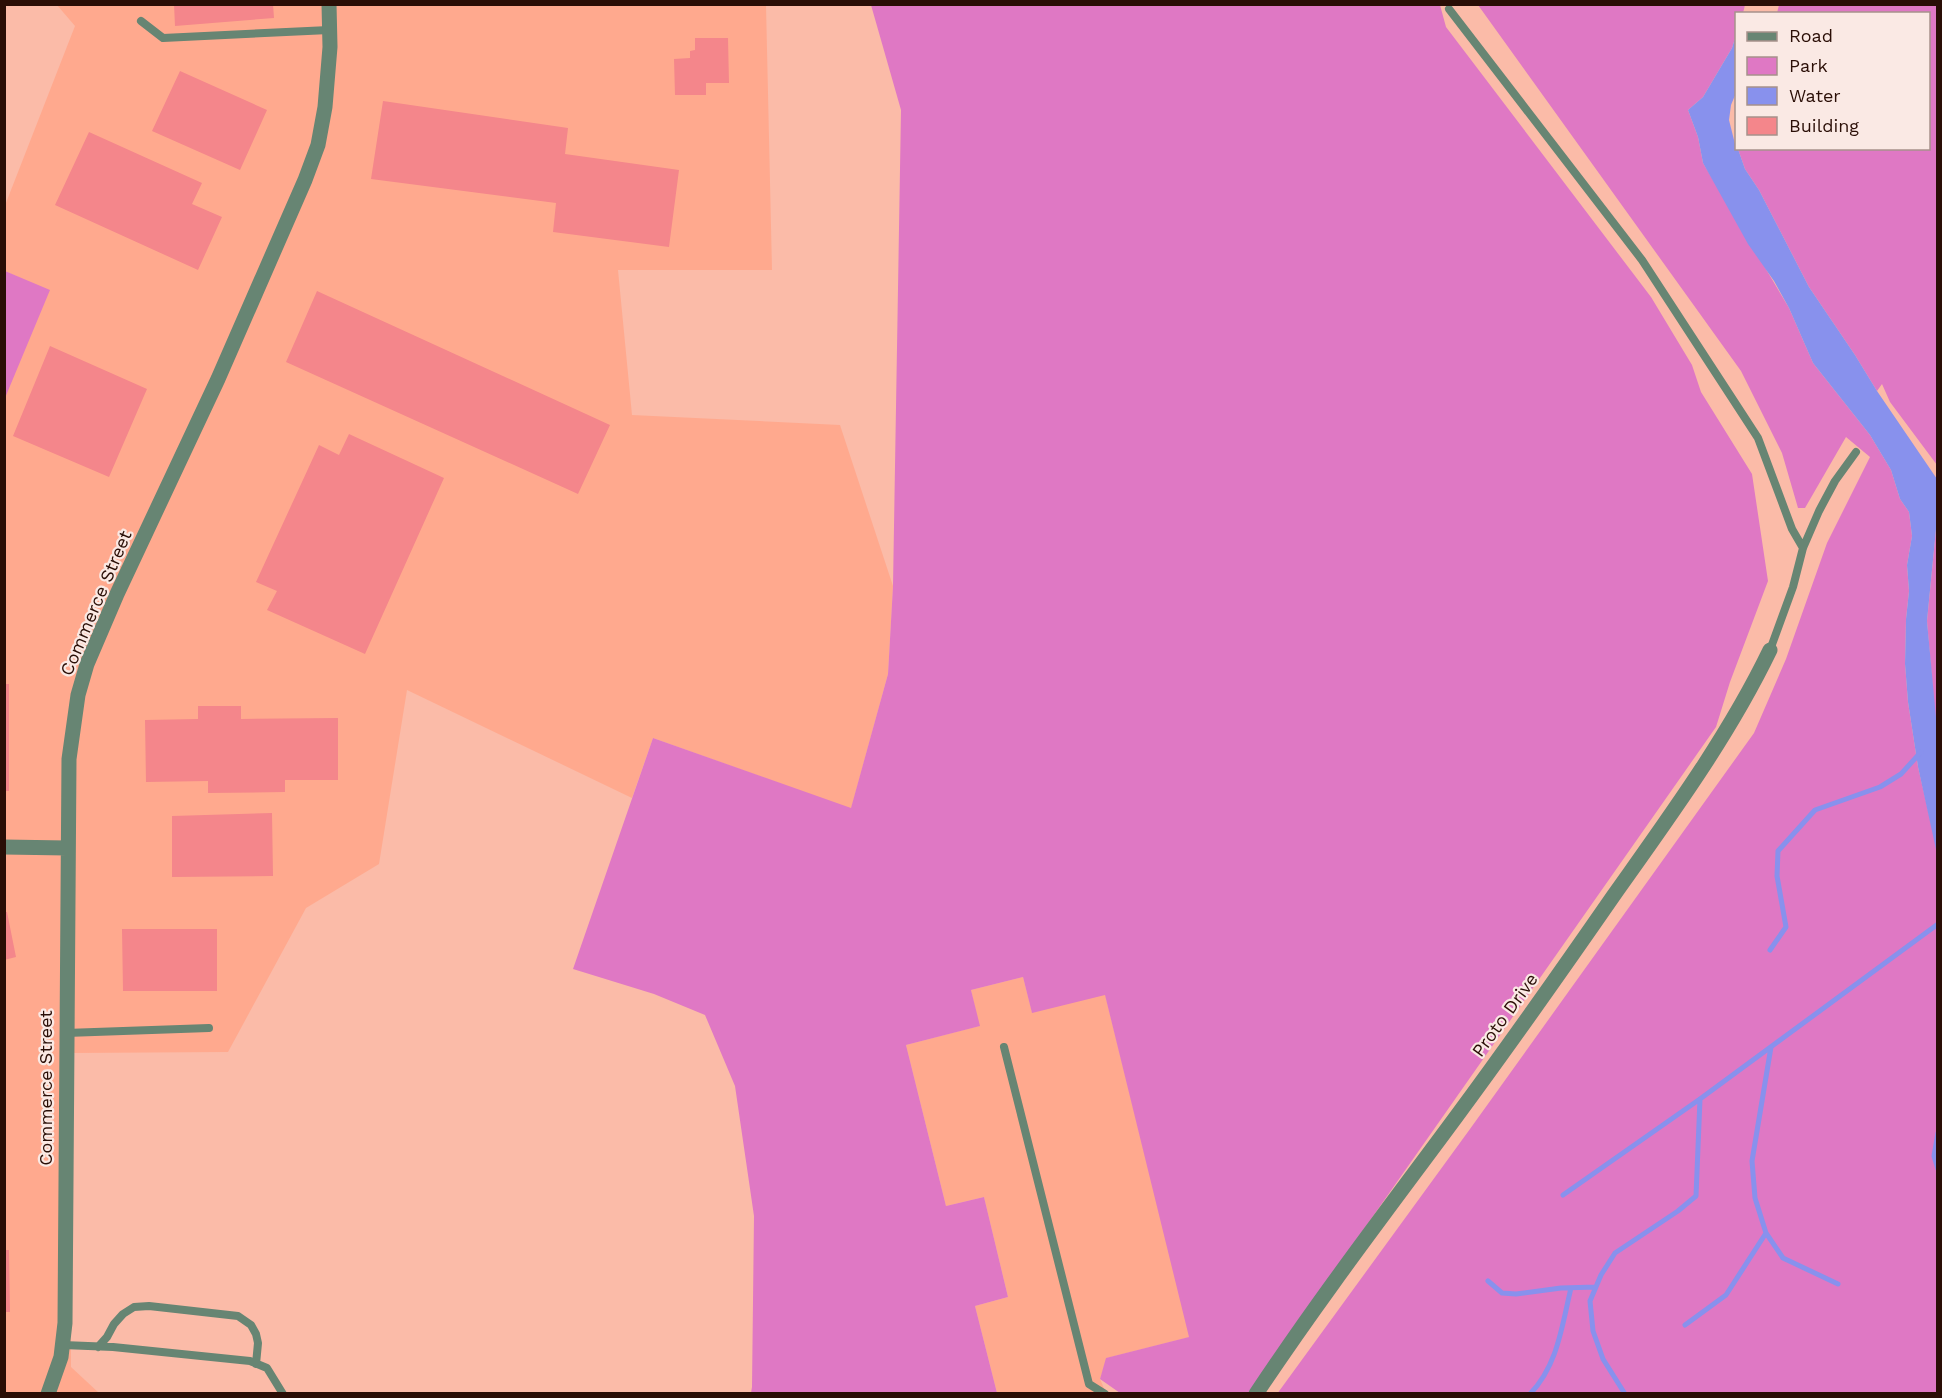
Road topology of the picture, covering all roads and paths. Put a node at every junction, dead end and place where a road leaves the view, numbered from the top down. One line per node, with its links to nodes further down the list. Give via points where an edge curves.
1 (328, 4): 4 (street, Commerce Street)
2 (1449, 9): 6 (lane, via 1642,260 1758,438)
3 (141, 21): 4 (lane, via 163,38)
4 (329, 30): 9 (street, Commerce Street, via 325,107 318,145 305,180 87,664 78,695 69,759)
5 (1856, 452): 6 (lane, via 1830,491)
6 (1803, 548): 7 (lane)
7 (1770, 650): 19 (street, Proto Drive, via 1731,723 1672,812)
8 (4, 847): 9 (street)
9 (67, 848): 11 (street, Commerce Street)
10 (209, 1028): 11 (lane)
11 (66, 1033): 13 (street, Commerce Street)
12 (1004, 1047): 18 (lane, via 1089,1384)
13 (63, 1345): 14 (lane); 16 (street, Commerce Street)
14 (98, 1347): 15 (lane, via 250,1360); 15 (lane, via 123,1314 134,1307 149,1306 238,1316 256,1334)
15 (256, 1364): 17 (lane, via 267,1368)
16 (48, 1394)
17 (284, 1394)
18 (1105, 1394)
19 (1256, 1394)

